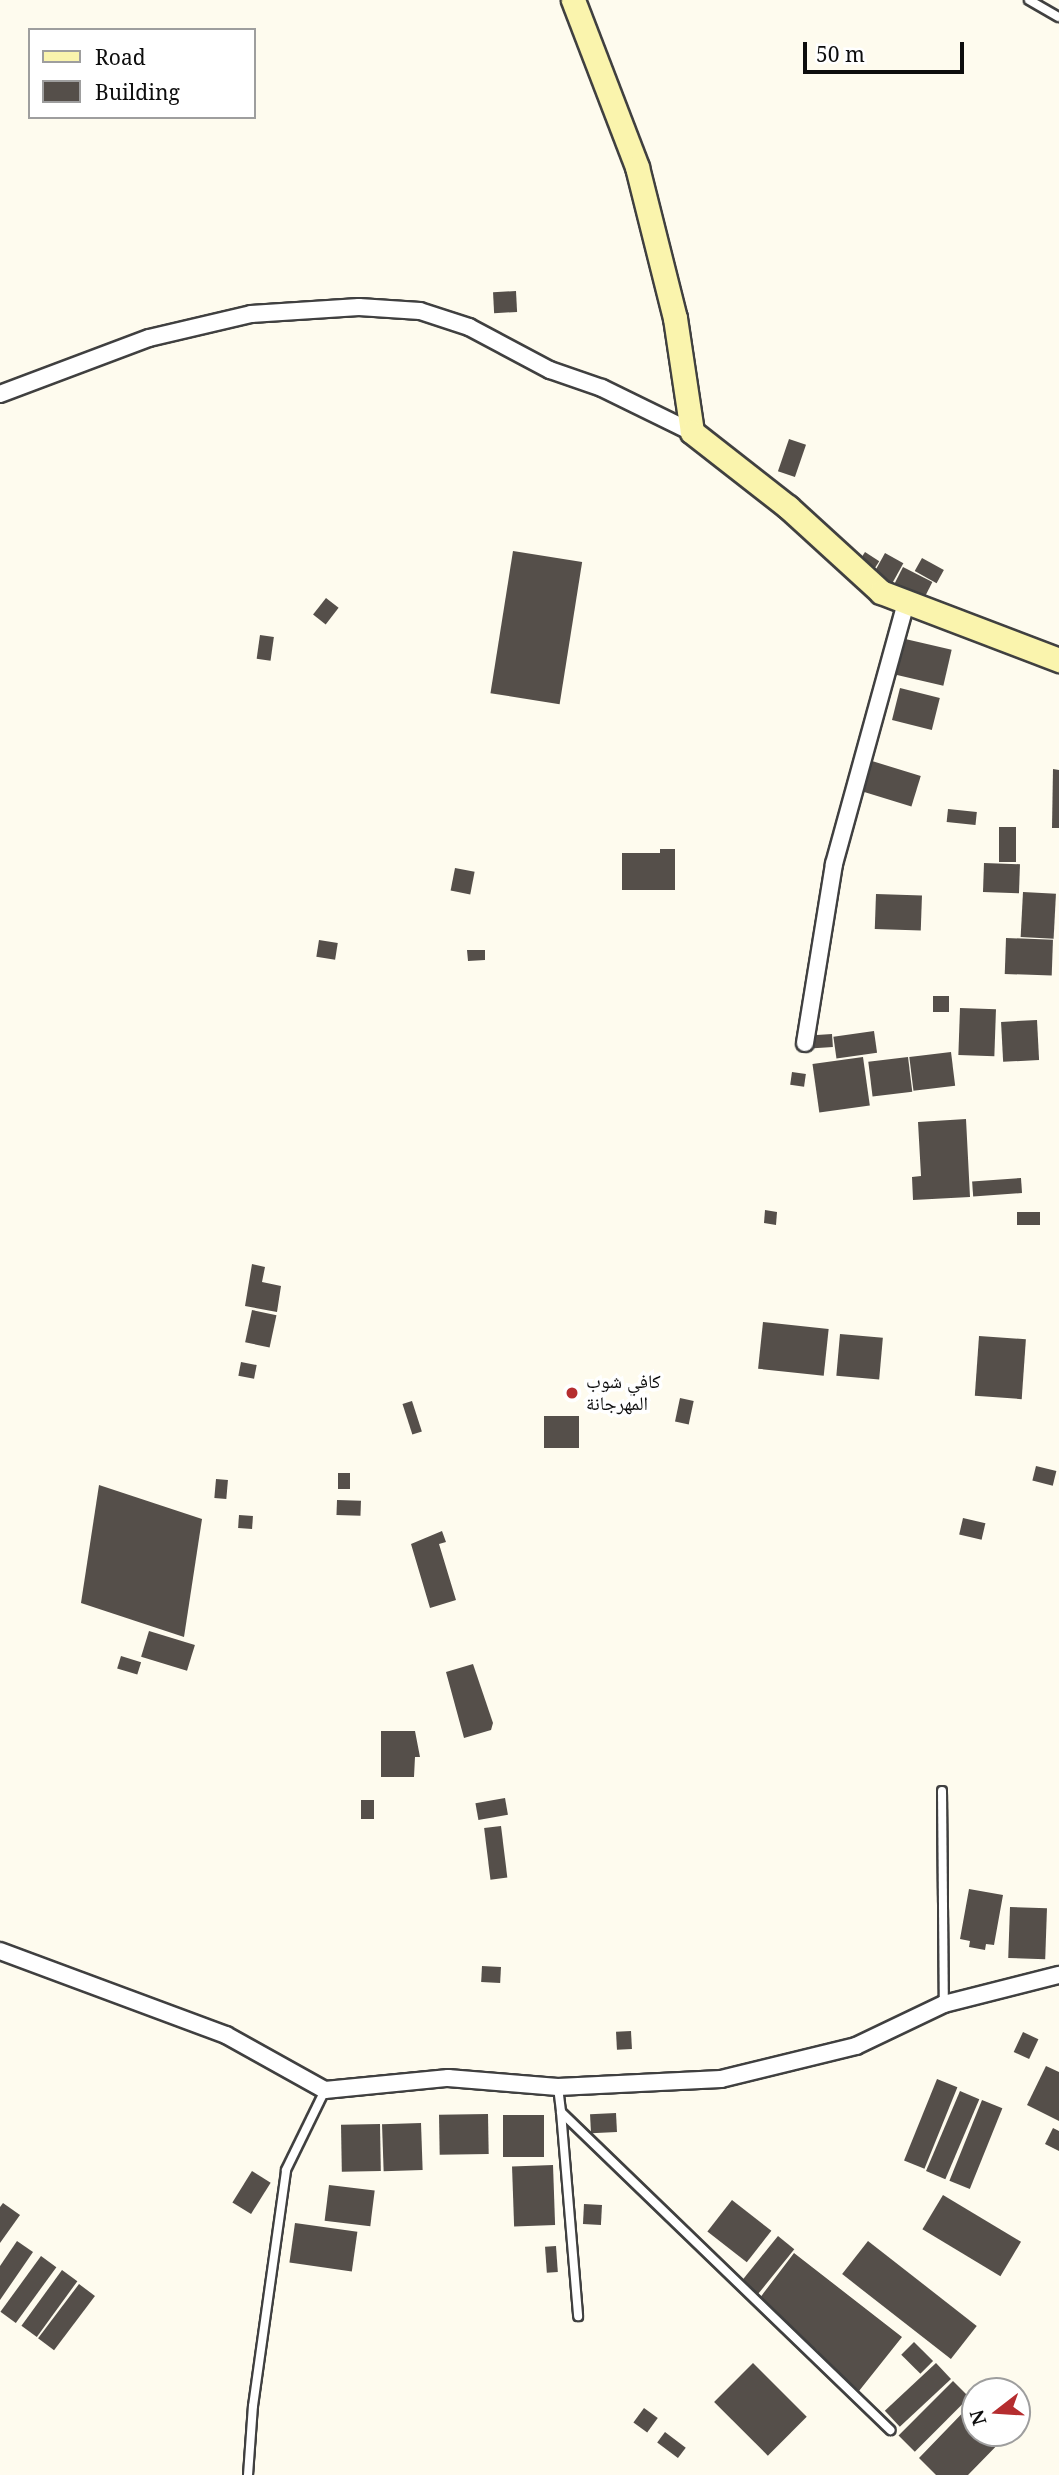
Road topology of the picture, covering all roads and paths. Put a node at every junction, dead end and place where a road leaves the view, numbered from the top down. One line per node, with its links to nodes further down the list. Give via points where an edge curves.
1 (573, 0): 5 (street, via 637,167 675,318)
2 (1029, 0): 3 (lane)
3 (1059, 17)
4 (0, 394): 5 (street, via 149,338 251,314 359,307 420,311 469,327 550,370 602,388)
5 (692, 432): 6 (street, via 788,507 881,592)
6 (906, 602): 7 (street); 8 (street, via 834,864)
7 (1059, 660)
8 (805, 1043)
9 (942, 1791): 12 (lane)
10 (0, 1951): 14 (street, via 226,2035)
11 (1059, 1975): 12 (street)
12 (944, 2004): 13 (street, via 856,2046 721,2079)
13 (558, 2087): 14 (street, via 448,2078); 15 (lane)
14 (325, 2090): 18 (lane, via 286,2170 253,2406)
15 (561, 2112): 16 (lane); 17 (lane)
16 (578, 2316)
17 (890, 2430)
18 (248, 2475)

